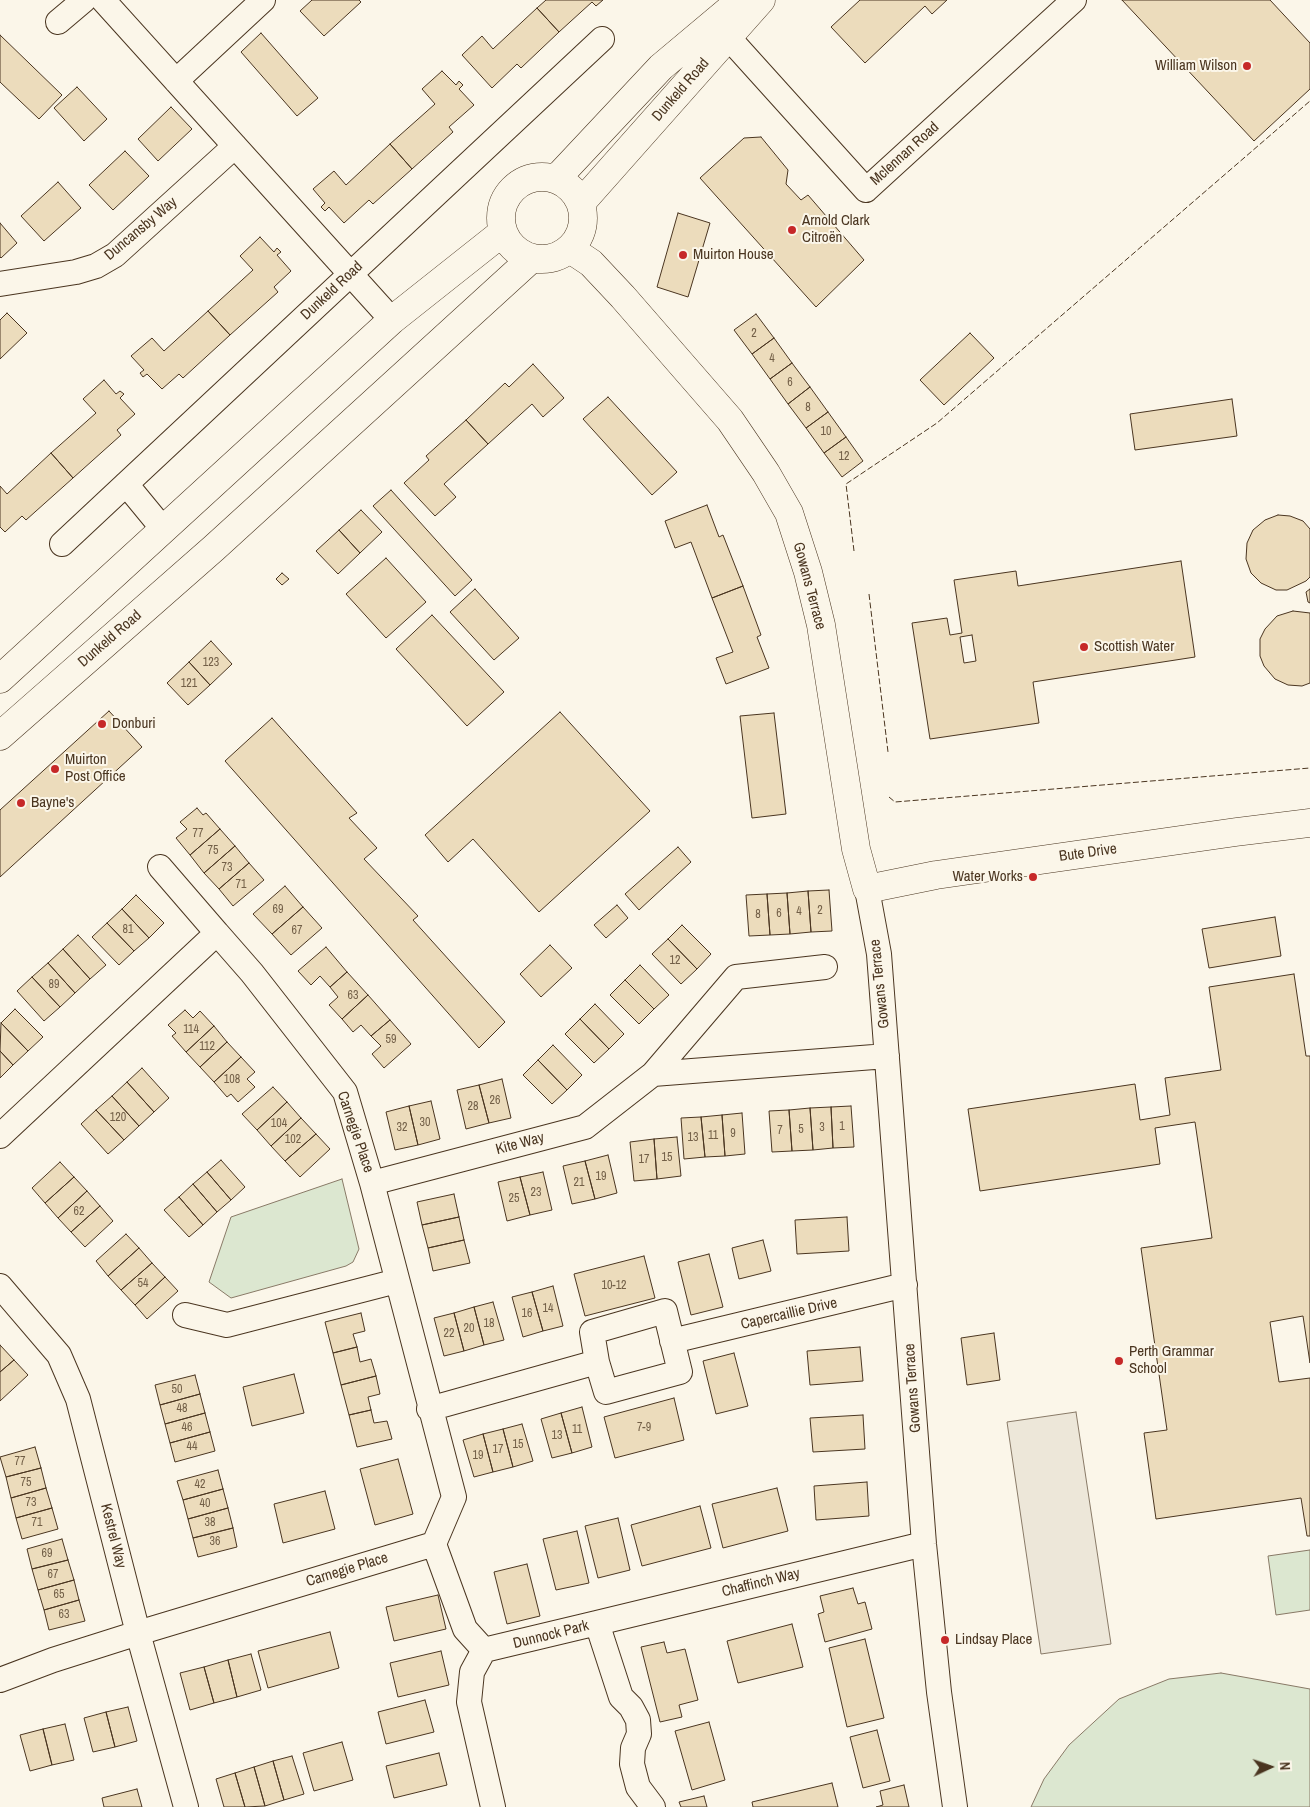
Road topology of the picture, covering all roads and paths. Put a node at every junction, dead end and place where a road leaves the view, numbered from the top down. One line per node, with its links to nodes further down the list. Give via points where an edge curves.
1 (84, 0): 7 (street)
2 (103, 0): 10 (street)
3 (263, 0): 10 (street)
4 (741, 0): 12 (main road, Dunkeld Road, via 661,67)
5 (761, 0): 8 (main road, Dunkeld Road)
6 (1074, 0): 8 (street, Mclennan Road, via 866,190)
7 (58, 22)
8 (728, 37): 13 (main road, Dunkeld Road)
9 (602, 39): 17 (street, Dunkeld Road)
10 (176, 81): 11 (street)
11 (235, 146): 17 (street); 18 (street, Duncansby Way, via 115,255 76,272)
12 (556, 179): 13 (main road, via 575,193); 14 (main road, via 530,179 509,194 503,206)
13 (581, 203): 15 (main road, via 583,230)
14 (503, 232): 16 (main road, via 509,244); 19 (main road)
15 (570, 249): 16 (main road, via 556,258); 27 (main road, Gowans Terrace, via 591,263 730,420 789,513 821,625 856,849)
16 (531, 259): 24 (main road, Dunkeld Road, via 222,541)
17 (350, 273): 19 (street); 20 (street, Dunkeld Road)
18 (0, 284)
19 (392, 320): 21 (main road)
20 (126, 484): 21 (street); 22 (street, Dunkeld Road)
21 (163, 529): 23 (main road)
22 (62, 544)
23 (0, 679)
24 (0, 736)
25 (1310, 824): 27 (main road, Bute Drive, via 956,872)
26 (160, 866): 28 (street, Carnegie Place)
27 (867, 889): 30 (street, Gowans Terrace, via 879,954)
28 (217, 933): 32 (street); 33 (street, Carnegie Place, via 345,1092)
29 (825, 967): 31 (street, Kite Way, via 736,977)
30 (888, 1056): 31 (street); 35 (street, Gowans Terrace)
31 (652, 1074): 33 (street, Kite Way, via 585,1127)
32 (0, 1136)
33 (372, 1183): 34 (street, Carnegie Place)
34 (397, 1282): 37 (street, via 227,1325); 40 (street, Carnegie Place)
35 (905, 1285): 38 (street, Capercaillie Drive); 42 (street, Gowans Terrace)
36 (0, 1286): 44 (street, Kestrel Way, via 59,1355 78,1399)
37 (185, 1315)
38 (672, 1341): 39 (street, via 664,1311 592,1332); 39 (street, via 680,1372 606,1392)
39 (597, 1362): 40 (street)
40 (429, 1409): 41 (street, Carnegie Place, via 454,1497)
41 (434, 1544): 44 (street, Carnegie Place); 45 (street, via 465,1629)
42 (924, 1544): 43 (street, Chaffinch Way); 50 (street, Gowans Terrace)
43 (597, 1623): 45 (street, Dunnock Park); 49 (street, Dunnock Park, via 621,1697 638,1720 639,1734 633,1748 632,1764 638,1787)
44 (138, 1633): 46 (street, Carnegie Place); 47 (street, Kestrel Way)
45 (484, 1650): 48 (street, via 472,1672 469,1702)
46 (0, 1680)
47 (186, 1807)
48 (493, 1807)
49 (653, 1807)
50 (955, 1807)

